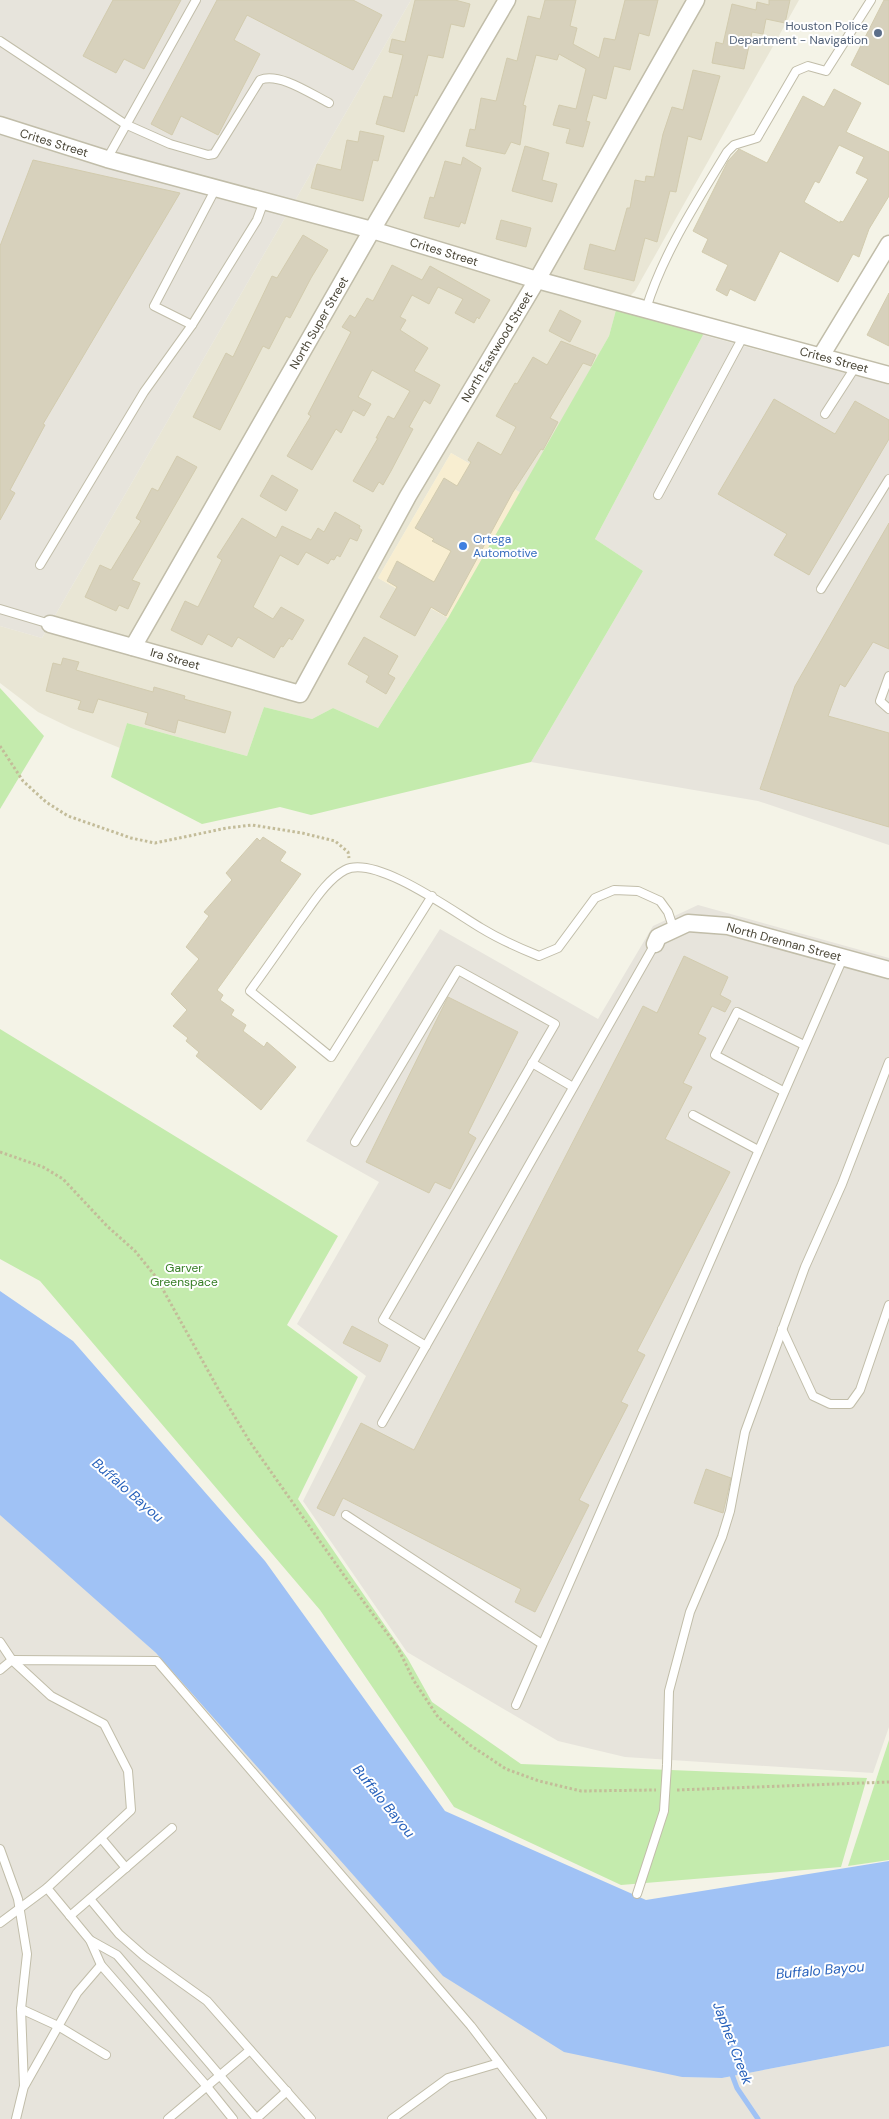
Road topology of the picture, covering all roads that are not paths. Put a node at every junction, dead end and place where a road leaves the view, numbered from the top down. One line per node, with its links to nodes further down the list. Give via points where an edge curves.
1 (196, 0): 7 (lane)
2 (507, 0): 12 (street, North Super Street)
3 (696, 0): 14 (street, North Eastwood Street)
4 (871, 0): 15 (lane, via 826,72 808,66 796,71 757,138 734,145 727,152 686,221 652,288)
5 (0, 41): 7 (lane)
6 (329, 103): 7 (lane, via 279,78 260,80 214,154 208,155 170,144)
7 (125, 124): 9 (lane)
8 (0, 125): 9 (street, Crites Street)
9 (107, 159): 10 (street, Crites Street)
10 (216, 188): 11 (street, Crites Street); 16 (lane, via 154,306)
11 (264, 201): 12 (street, Crites Street); 16 (lane, via 257,220)
12 (372, 230): 14 (street, Crites Street); 28 (street, North Super Street)
13 (889, 244): 18 (street)
14 (537, 280): 15 (street, Crites Street); 30 (street, North Eastwood Street, via 408,496)
15 (646, 309): 17 (street, Crites Street)
16 (192, 325): 24 (lane, via 144,392)
17 (744, 336): 18 (street, Crites Street); 23 (lane)
18 (821, 356): 19 (street, Crites Street)
19 (856, 366): 20 (street, Crites Street); 21 (lane)
20 (889, 375)
21 (825, 414)
22 (889, 479): 25 (lane)
23 (658, 495)
24 (40, 565)
25 (821, 589)
26 (0, 610): 27 (lane)
27 (50, 624): 28 (street, Ira Street)
28 (133, 647): 30 (street, Ira Street)
29 (889, 676): 31 (lane, via 880,701)
30 (300, 694)
31 (889, 709)
32 (432, 896): 32 (lane, via 371,868 346,869 323,889 250,991 331,1057); 33 (lane, via 481,929 539,956 558,948 595,898 614,890 638,891 660,901)
33 (674, 930): 34 (street, North Drennan Street, via 658,937); 35 (street, North Drennan Street, via 688,923 728,926)
34 (655, 944): 40 (lane)
35 (843, 958): 36 (street, North Drennan Street); 37 (lane)
36 (889, 970)
37 (804, 1046): 41 (lane); 41 (lane, via 736,1012 715,1055)
38 (889, 1062): 46 (lane)
39 (532, 1063): 40 (lane); 43 (lane, via 555,1024 458,970); 47 (lane, via 383,1320)
40 (573, 1086): 47 (lane)
41 (784, 1091): 44 (lane)
42 (693, 1115): 44 (lane)
43 (355, 1142)
44 (758, 1150): 51 (lane)
45 (889, 1305): 46 (lane, via 860,1390 850,1404 830,1404 813,1396)
46 (782, 1329): 60 (lane, via 745,1432 722,1537 690,1612 678,1651 669,1691 664,1811)
47 (426, 1346): 48 (lane)
48 (382, 1423)
49 (346, 1515): 51 (lane)
50 (0, 1642): 52 (lane)
51 (542, 1644): 54 (lane)
52 (12, 1660): 53 (lane); 56 (lane, via 51,1696 104,1724 128,1771 131,1810); 71 (lane, via 157,1661 471,2026)
53 (0, 1670)
54 (516, 1705)
55 (172, 1828): 58 (lane)
56 (101, 1838): 58 (lane); 59 (lane)
57 (0, 1849): 62 (lane)
58 (126, 1868): 61 (lane)
59 (47, 1888): 62 (lane); 63 (lane)
60 (637, 1894)
61 (90, 1899): 63 (lane); 69 (lane, via 119,1934 144,1956 207,2001)
62 (20, 1908): 64 (lane); 67 (lane, via 27,1954)
63 (70, 1916): 65 (lane)
64 (0, 1923)
65 (90, 1940): 66 (lane); 72 (lane, via 117,1955)
66 (101, 1965): 68 (lane, via 77,1993); 74 (lane)
67 (21, 2009): 68 (lane); 73 (lane)
68 (58, 2026): 70 (lane); 73 (lane)
69 (250, 2050): 72 (lane); 75 (lane)
70 (106, 2055)
71 (499, 2063): 81 (lane, via 448,2078); 82 (lane)
72 (219, 2075): 74 (lane); 79 (lane)
73 (24, 2086): 76 (lane)
74 (207, 2086): 77 (lane); 78 (lane)
75 (287, 2091): 79 (lane); 80 (lane)
76 (16, 2119)
77 (168, 2119)
78 (233, 2119)
79 (257, 2119)
80 (311, 2119)
81 (392, 2119)
82 (542, 2119)

